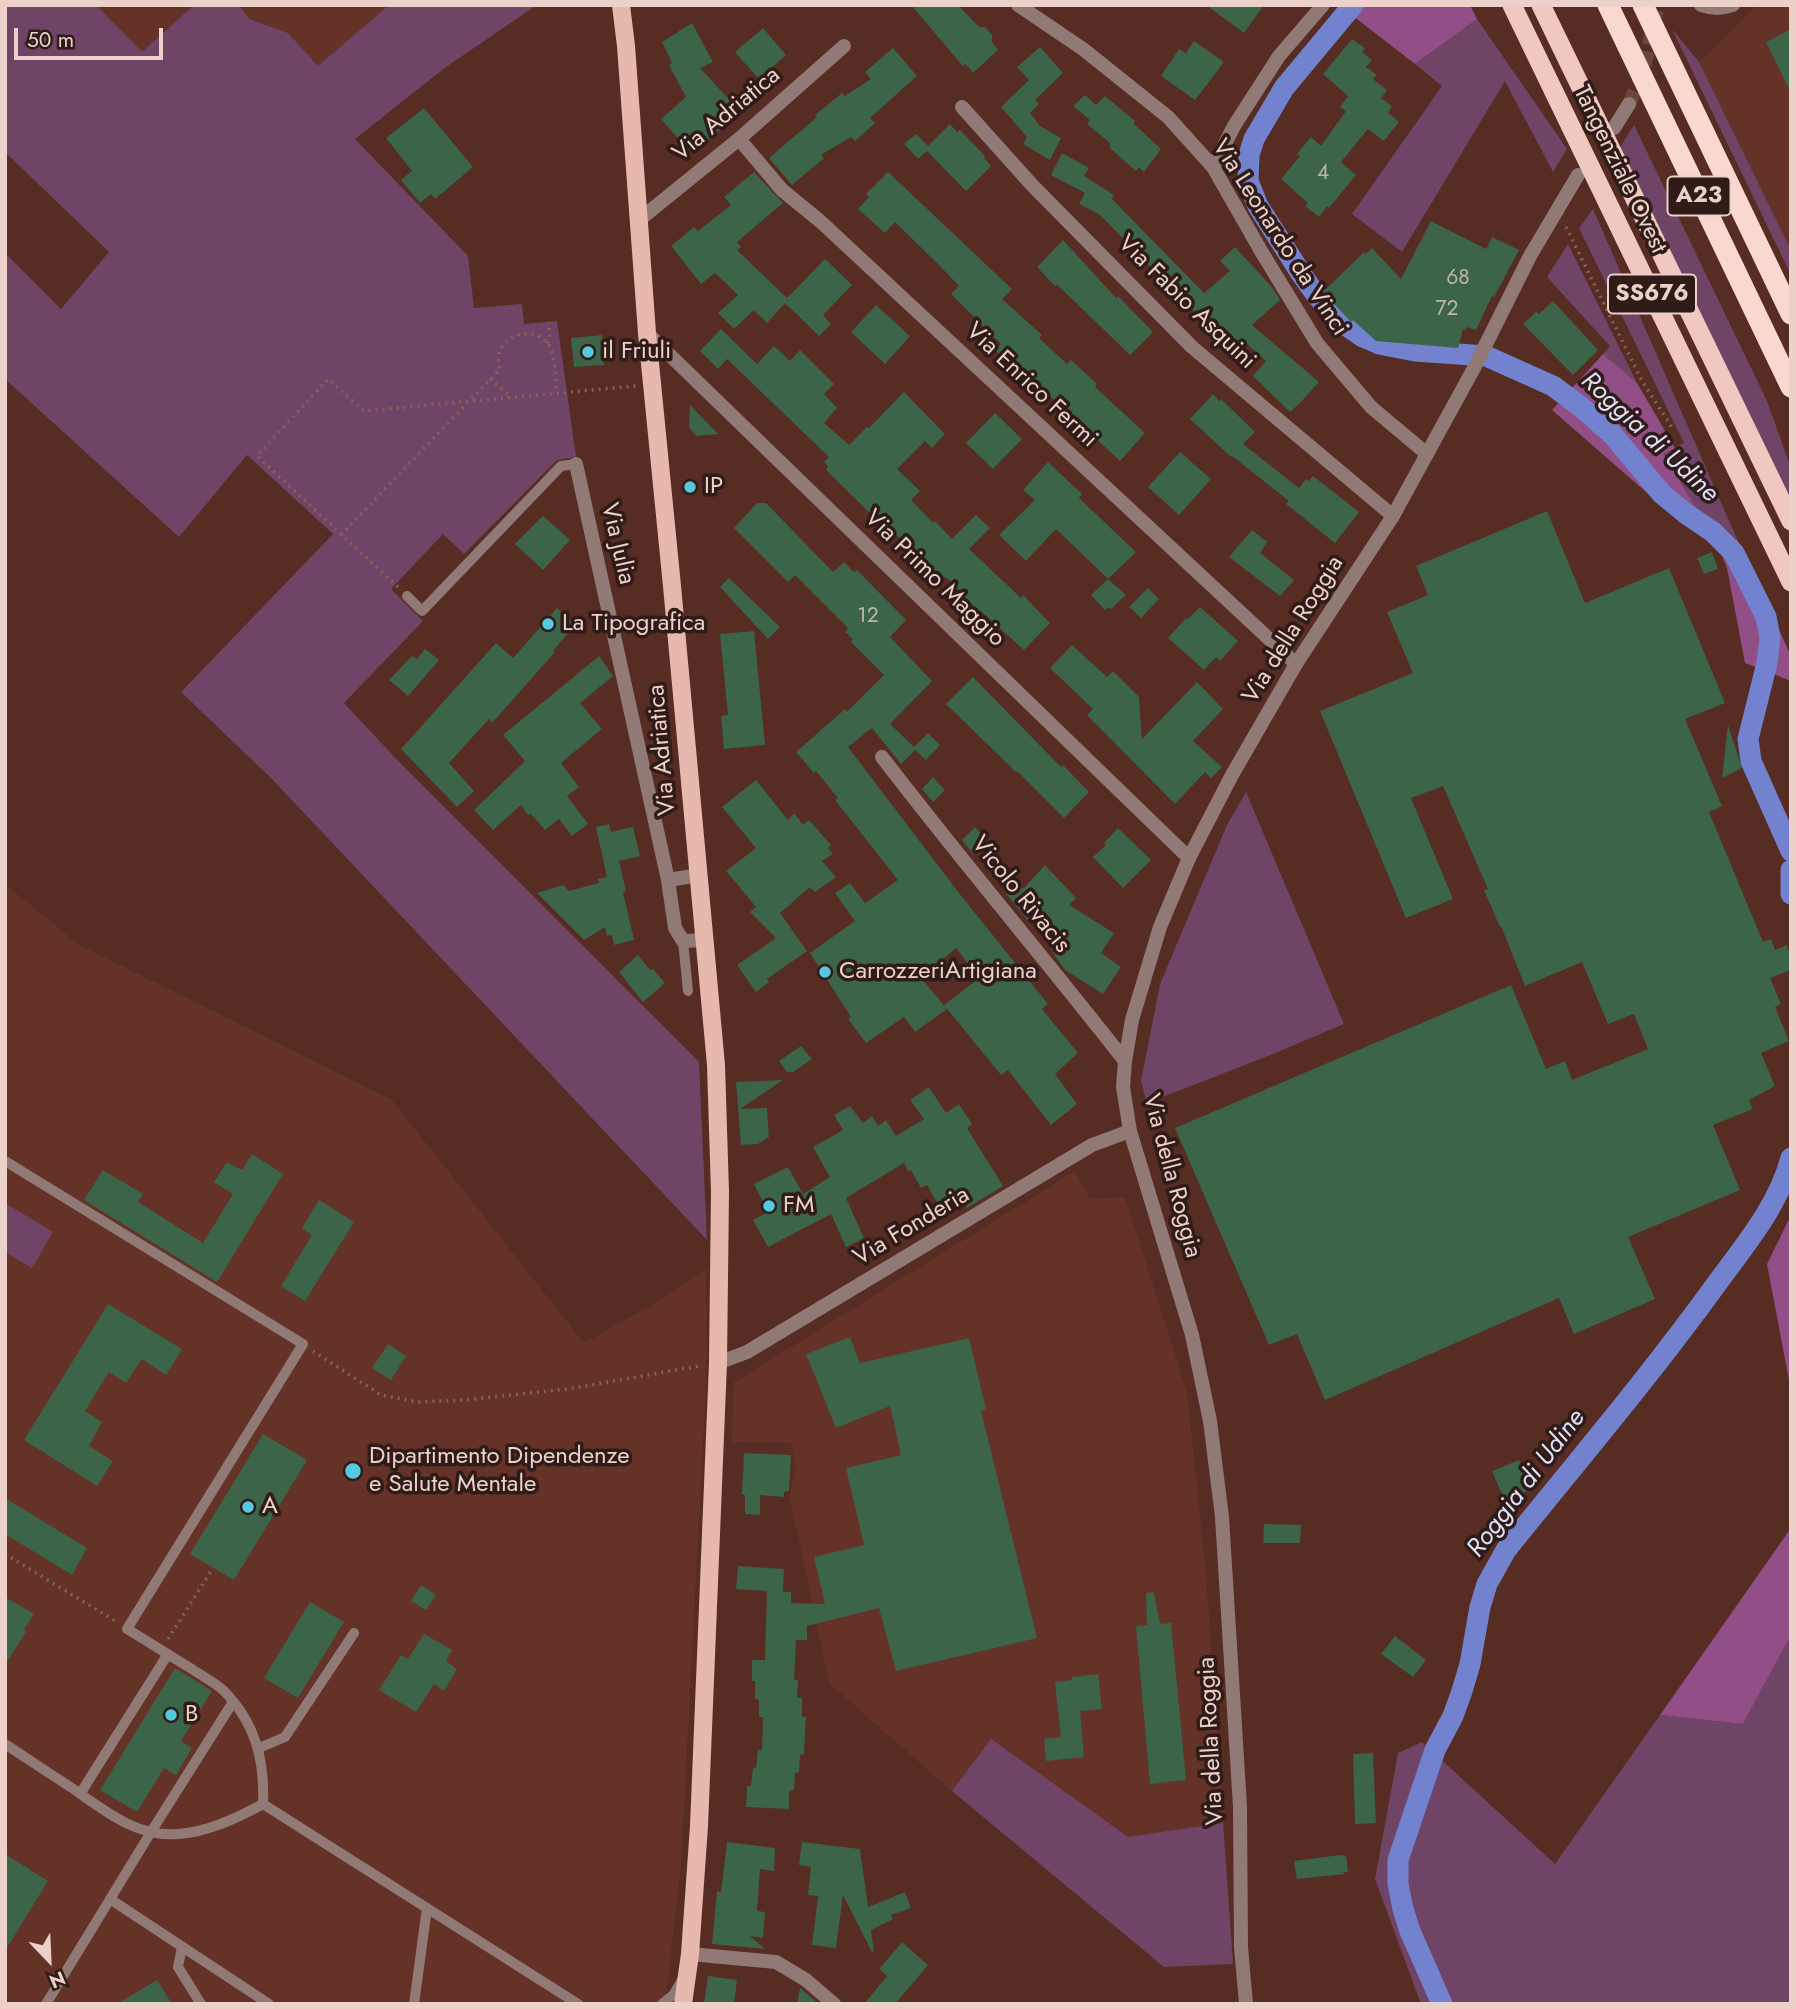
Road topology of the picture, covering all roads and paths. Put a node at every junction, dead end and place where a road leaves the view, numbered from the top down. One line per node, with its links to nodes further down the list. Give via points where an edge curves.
1 (621, 5): 19 (main road, Via Adriatica)
2 (1018, 5): 17 (street, Via Leonardo da Vinci, via 1083,49 1168,117)
3 (1323, 5): 17 (street, via 1279,56)
4 (1505, 5): 12 (highway)
5 (1512, 5): 12 (highway, Tangenziale Ovest / SS676)
6 (1541, 5): 35 (highway, Tangenziale Ovest / SS676)
7 (1608, 5): 27 (highway, A23)
8 (1643, 5): 21 (highway, A23)
9 (1701, 5): 10 (street)
10 (1733, 5)
11 (844, 46): 16 (street, Via Adriatica)
12 (1560, 103): 37 (highway, Tangenziale Ovest / SS676)
13 (1629, 103): 15 (street)
14 (962, 107): 34 (street, Via Fabio Asquini, via 1192,347)
15 (1614, 128)
16 (739, 139): 19 (street, Via Adriatica); 39 (street, Via Enrico Fermi, via 782,190 820,220)
17 (1213, 167): 32 (street, Via Leonardo da Vinci, via 1317,342 1371,407)
18 (1578, 175): 32 (street, Via della Roggia, via 1530,256)
19 (639, 220): 23 (main road, Via Adriatica)
20 (1572, 237): 31 (path, via 1642,382)
21 (1791, 314)
22 (549, 322): 24 (path)
23 (647, 333): 26 (main road, Via Adriatica); 41 (street, Via Primo Maggio)
24 (547, 342): 25 (path, via 528,333 507,340 499,352 500,369); 28 (path)
25 (490, 379): 29 (path); 30 (path)
26 (652, 384): 28 (path); 42 (main road, Via Adriatica)
27 (1791, 387)
28 (557, 393): 29 (path)
29 (512, 397): 30 (path)
30 (467, 401): 36 (path); 36 (path, via 364,411 328,379 257,456)
31 (1673, 429)
32 (1427, 454): 34 (street, Via della Roggia)
33 (576, 464): 38 (lane, via 561,466 422,611); 43 (street, Via Julia)
34 (1393, 516): 39 (street, Via della Roggia)
35 (1791, 521)
36 (341, 535): 38 (path)
37 (1791, 582)
38 (407, 596)
39 (1296, 664): 41 (street, Via della Roggia)
40 (882, 757): 47 (street, Vicolo Rivacis)
41 (1189, 858): 47 (street, Via della Roggia, via 1143,978)
42 (699, 875): 43 (street); 44 (main road, Via Adriatica)
43 (668, 880): 45 (street, Via Julia, via 675,928)
44 (706, 940): 45 (street); 51 (main road, Via Adriatica, via 720,1192)
45 (683, 941): 46 (lane, Via Julia)
46 (688, 991)
47 (1125, 1061): 48 (street, Via della Roggia)
48 (1130, 1130): 51 (street, Via Fonderia, via 1092,1146 747,1352); 75 (street, Via della Roggia, via 1192,1335 1210,1421 1222,1517 1240,1807)
49 (5, 1161): 50 (lane)
50 (303, 1344): 51 (path, via 381,1395 418,1402 568,1389); 54 (lane)
51 (718, 1363): 66 (main road, Via Adriatica)
52 (5, 1554): 54 (path)
53 (213, 1568): 56 (path)
54 (127, 1629): 56 (lane)
55 (354, 1633): 59 (lane, via 285,1737)
56 (165, 1652): 57 (lane, via 221,1688); 60 (lane)
57 (233, 1702): 59 (lane); 62 (lane)
58 (5, 1744): 60 (lane)
59 (259, 1748): 61 (lane)
60 (80, 1794): 62 (lane, via 120,1820)
61 (263, 1804): 62 (lane, via 204,1830 176,1835); 64 (lane)
62 (151, 1832): 63 (lane)
63 (110, 1899): 65 (lane); 67 (lane)
64 (427, 1908): 70 (lane); 71 (lane)
65 (182, 1947): 68 (lane, via 178,1967); 69 (lane)
66 (690, 1954): 72 (lane, via 682,1980); 73 (main road, Via Adriatica); 74 (street, via 776,1962)
67 (46, 2004)
68 (201, 2004)
69 (269, 2004)
70 (414, 2004)
71 (578, 2004)
72 (662, 2004)
73 (683, 2004)
74 (834, 2004)
75 (1246, 2004)

